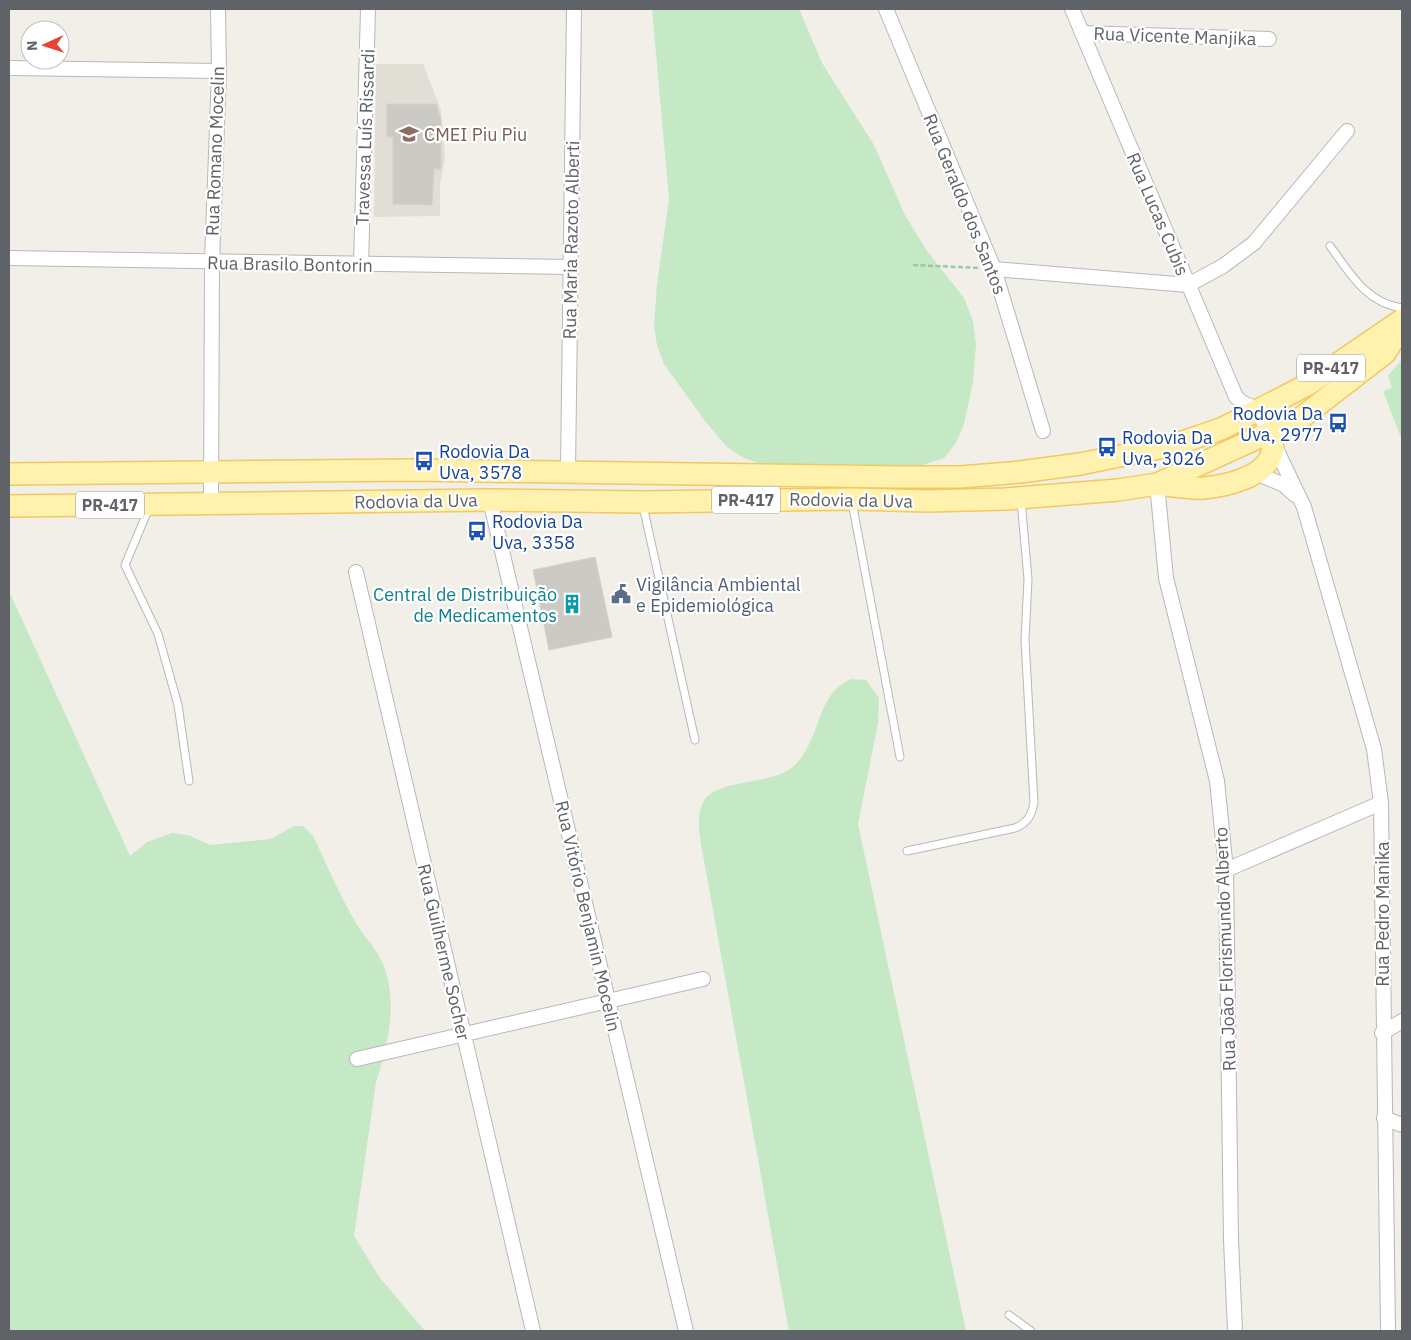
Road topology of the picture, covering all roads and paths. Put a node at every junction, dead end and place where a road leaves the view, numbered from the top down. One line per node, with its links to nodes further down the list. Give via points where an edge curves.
1 (218, 9): 9 (street, Rua Romano Mocelin)
2 (368, 9): 15 (street, Travessa Luís Rissardi)
3 (574, 9): 16 (street, Rua Maria Razoto Alberti)
4 (886, 9): 17 (street, Rua Geraldo dos Santos)
5 (1072, 9): 6 (street, Rua Lucas Cubis)
6 (1082, 32): 7 (street, Rua Vicente Manjika); 18 (street, Rua Lucas Cubis)
7 (1268, 39)
8 (9, 68): 9 (street)
9 (219, 71): 13 (street, Rua Romano Mocelin)
10 (1347, 131): 18 (street, via 1254,243 1223,266)
11 (1330, 246): 19 (lane, via 1366,293 1385,304)
12 (9, 258): 13 (street, Rua Brasilo Bontorin)
13 (212, 262): 15 (street, Rua Brasilo Bontorin); 26 (street, Rua Romano Mocelin)
14 (913, 264): 17 (path)
15 (361, 265): 16 (street, Rua Brasilo Bontorin)
16 (571, 267): 25 (street, Rua Maria Razoto Alberti)
17 (994, 269): 18 (street); 23 (street, Rua Geraldo dos Santos)
18 (1188, 284): 22 (street, Rua Lucas Cubis, via 1236,396)
19 (1402, 308)
20 (1402, 320): 22 (main road, Rodovia da Uva / PR-417, via 1306,385)
21 (1402, 326): 24 (main road, Rodovia da Uva / PR-417, via 1385,352 1301,418)
22 (1257, 410): 24 (street, Rua Pedro Manika); 25 (main road, Rodovia da Uva / PR-417, via 1223,428 1174,446 1020,472 900,477)
23 (1043, 431)
24 (1269, 433): 27 (main road, via 1272,452 1268,462); 29 (main road, Rodovia da Uva / PR-417); 37 (street, Rua Pedro Manika)
25 (568, 471): 26 (main road, Rodovia da Uva / PR-417)
26 (211, 473): 28 (main road, Rodovia da Uva / PR-417); 35 (street, Rua Romano Mocelin)
27 (1256, 473): 29 (main road, via 1203,488); 37 (street, Rua Pedro Manika, via 1284,485)
28 (9, 474)
29 (1157, 484): 30 (main road, Rodovia da Uva / PR-417); 44 (street, Rua João Florismundo Alberto, via 1166,578 1217,781)
30 (1020, 497): 31 (main road, Rodovia da Uva / PR-417, via 928,501); 43 (lane, via 1028,579 1025,626 1032,814 1025,824 1015,828)
31 (851, 499): 33 (main road, Rodovia da Uva / PR-417); 40 (lane)
32 (490, 500): 33 (main road, Rodovia da Uva / PR-417); 35 (main road, Rodovia da Uva / PR-417); 46 (street, Rua Vitório Benjamin Mocelin)
33 (643, 502): 39 (lane)
34 (151, 504): 35 (main road, Rodovia da Uva / PR-417); 36 (main road, Rodovia da Uva / PR-417); 41 (lane, via 124,566 158,634 178,705)
35 (211, 504)
36 (9, 506)
37 (1304, 508): 42 (street, Rua Pedro Manika, via 1374,749)
38 (356, 572): 49 (street, Rua Guilherme Socher)
39 (695, 740)
40 (900, 757)
41 (189, 781)
42 (1381, 803): 44 (street); 48 (street, Rua Pedro Manika)
43 (907, 851)
44 (1226, 870): 57 (street, Rua João Florismundo Alberto)
45 (703, 979): 46 (street)
46 (608, 1001): 49 (street); 55 (street, Rua Vitório Benjamin Mocelin)
47 (1402, 1022): 48 (street)
48 (1382, 1033): 51 (street, Rua Pedro Manika)
49 (464, 1035): 50 (street); 54 (street, Rua Guilherme Socher)
50 (357, 1059)
51 (1384, 1118): 52 (street); 58 (street, Rua Pedro Manika)
52 (1402, 1125)
53 (1008, 1315): 56 (lane)
54 (533, 1331)
55 (686, 1331)
56 (1031, 1331)
57 (1235, 1331)
58 (1388, 1331)

